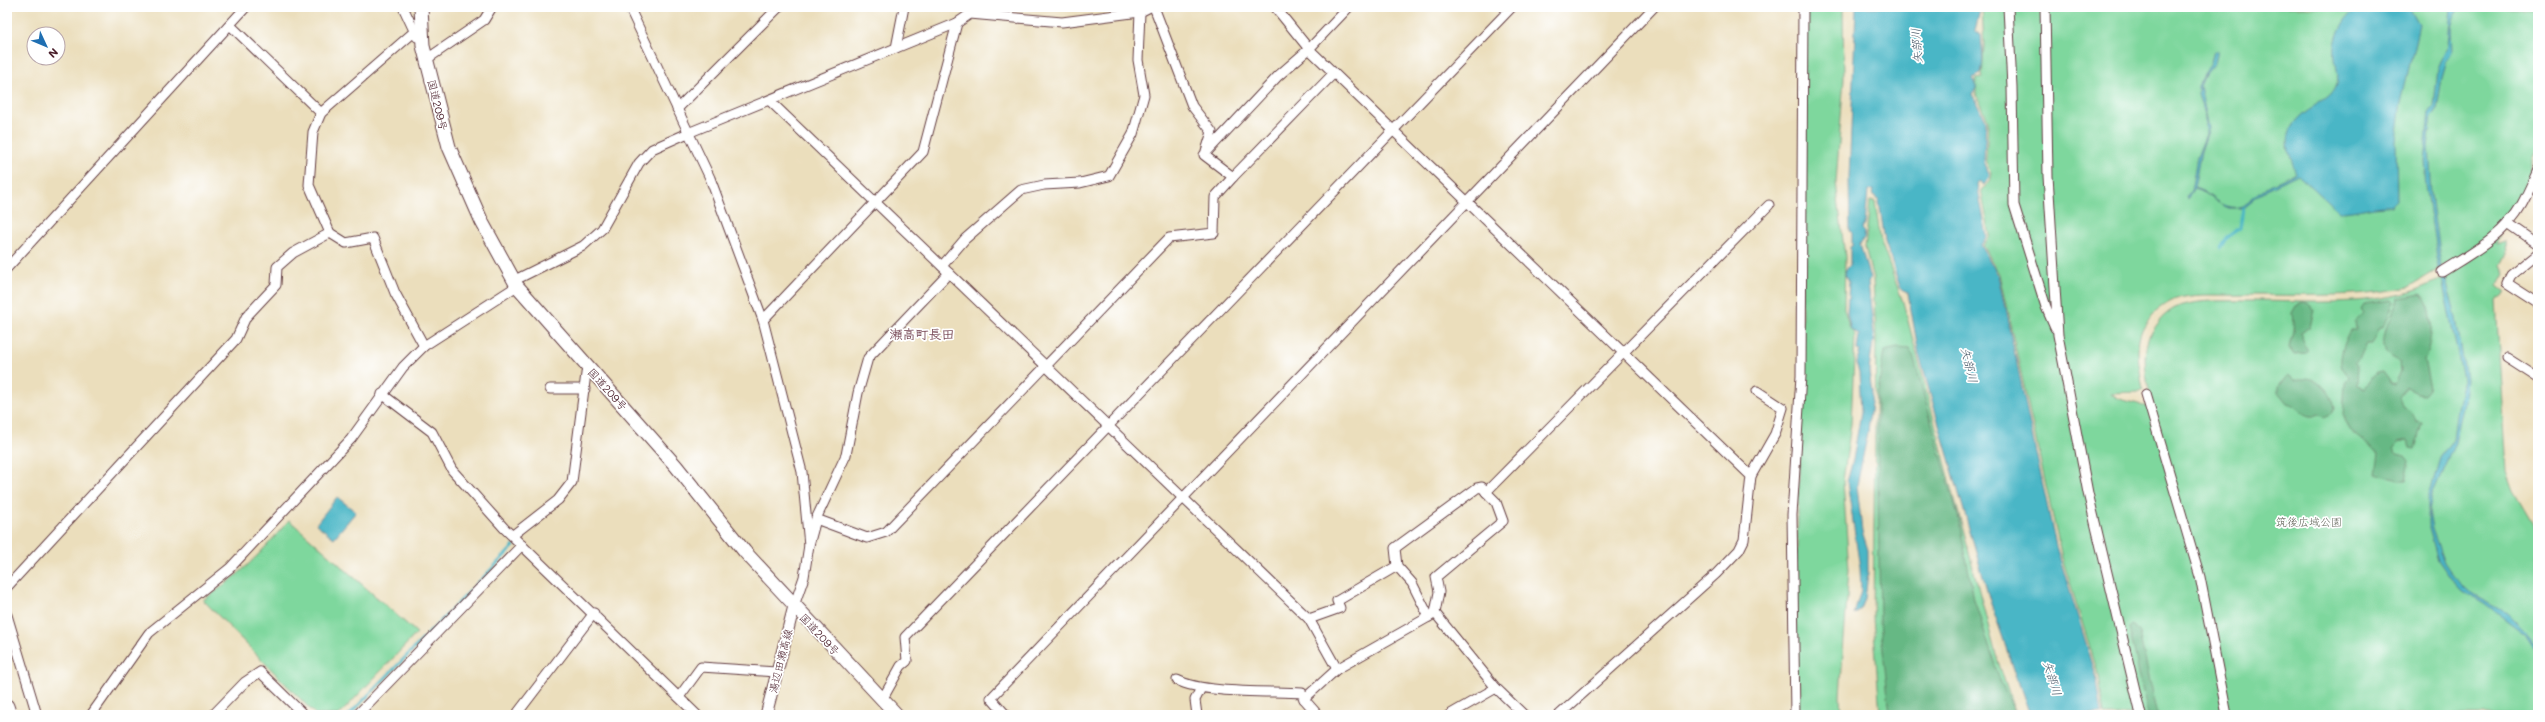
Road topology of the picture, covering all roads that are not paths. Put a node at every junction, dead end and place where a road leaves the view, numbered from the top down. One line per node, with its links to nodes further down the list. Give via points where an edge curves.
1 (246, 7): 19 (street)
2 (403, 7): 20 (street)
3 (421, 7): 21 (highway, 国道209号)
4 (492, 7): 24 (street, via 484,20)
5 (629, 7): 27 (street)
6 (779, 7): 27 (street)
7 (904, 7): 22 (street)
8 (1150, 7): 17 (street)
9 (1154, 7): 31 (street, via 1192,106 1212,132)
10 (1275, 7): 23 (street)
11 (1349, 7): 23 (street)
12 (1512, 7): 29 (street)
13 (1654, 7): 35 (street)
14 (1803, 7): 103 (street, via 1801,376 1792,515)
15 (2008, 7): 48 (street, via 2014,205 2046,307)
16 (2045, 7): 48 (street, via 2048,176)
17 (1140, 12): 18 (street, via 1062,22 970,14); 41 (street, via 1138,60 1144,94 1133,134 1109,176 1080,183 1044,185 1021,190 966,239)
18 (957, 23): 22 (street); 34 (street, via 923,152)
19 (230, 25): 28 (street); 42 (street)
20 (414, 32): 21 (street); 28 (street)
21 (423, 46): 24 (highway, 国道209号)
22 (896, 48): 26 (street)
23 (1309, 49): 25 (street); 31 (street, via 1278,76)
24 (427, 59): 45 (highway, 国道209号, via 449,147 482,222)
25 (1334, 73): 29 (street); 33 (street)
26 (770, 101): 30 (street); 34 (street)
27 (677, 109): 30 (street)
28 (321, 113): 38 (street, via 313,132 309,185)
29 (1393, 131): 35 (street); 60 (street)
30 (688, 133): 45 (street, via 652,149 639,163 602,230 583,246); 47 (street, via 719,199)
31 (1204, 155): 33 (street)
32 (2538, 170): 37 (street, via 2522,205)
33 (1233, 177): 52 (street, via 1215,197 1214,233 1169,238)
34 (874, 201): 41 (street); 47 (street)
35 (1467, 202): 50 (street); 63 (street)
36 (1769, 204): 50 (street)
37 (2508, 223): 39 (street); 43 (street, via 2488,243)
38 (330, 233): 49 (street, via 346,243 373,238 395,293); 69 (street, via 293,253 277,267 276,285 246,317 236,340)
39 (2538, 244)
40 (2538, 253): 46 (street, via 2511,275 2507,283)
41 (942, 266): 44 (street)
42 (7, 268)
43 (2442, 272)
44 (949, 273): 52 (street); 64 (street, via 868,358 858,393 846,455)
45 (515, 284): 49 (street); 53 (highway, 国道209号)
46 (2538, 303)
47 (763, 320): 67 (street, via 802,472)
48 (2058, 335): 104 (street, via 2088,493)
49 (424, 346): 58 (street, via 402,367)
50 (1624, 351): 61 (street); 62 (street)
51 (2507, 358): 54 (street)
52 (1044, 365): 60 (street); 64 (street, via 886,532 867,538)
53 (587, 366): 56 (street); 70 (highway, 国道209号, via 676,466)
54 (2538, 378)
55 (550, 389): 56 (street)
56 (585, 389): 65 (street, via 572,482 558,500)
57 (1757, 391): 61 (street, via 1783,408 1775,434)
58 (382, 394): 65 (street, via 432,432 452,470); 87 (street, via 351,438 230,568 149,633)
59 (2146, 394): 105 (street, via 2200,577)
60 (1108, 426): 63 (street); 81 (street, via 905,637 907,661)
61 (1751, 476): 102 (street, via 1744,540 1739,550 1716,574)
62 (1486, 492): 68 (street, via 1482,488 1477,488 1395,548); 73 (street, via 1496,502 1503,521 1436,577 1439,592)
63 (1183, 498): 74 (street); 97 (street, via 990,698)
64 (816, 519): 67 (street)
65 (513, 535): 66 (street)
66 (522, 545): 71 (street); 90 (street)
67 (809, 545): 70 (street, via 804,577)
68 (1397, 566): 73 (street, via 1412,583); 74 (street, via 1337,601 1340,608)
69 (7, 587)
70 (794, 606): 76 (main road, 湯辺田瀬高線); 81 (highway, 国道209号)
71 (594, 613): 80 (street); 83 (street)
72 (7, 615): 86 (street)
73 (1432, 615): 75 (street); 79 (street)
74 (1309, 619): 75 (street)
75 (1337, 668): 82 (street)
76 (777, 672): 80 (street, via 701,667); 94 (main road, 湯辺田瀬高線)
77 (1178, 680): 78 (street, via 1189,686)
78 (1201, 688): 82 (street, via 1302,693); 98 (street, via 1195,700)
79 (1496, 688): 100 (street); 101 (street)
80 (679, 697): 93 (street)
81 (880, 698): 95 (street); 96 (highway, 国道209号)
82 (1304, 700): 99 (street)
83 (523, 705): 91 (street); 92 (street)
84 (7, 706): 85 (highway)
85 (10, 715)
86 (37, 715)
87 (91, 715)
88 (213, 715): 89 (street, via 245,682 260,672)
89 (304, 715)
90 (357, 715)
91 (516, 715)
92 (523, 715)
93 (697, 715)
94 (766, 715)
95 (889, 715)
96 (897, 715)
97 (1006, 715)
98 (1197, 715)
99 (1318, 715)
100 (1449, 715)
101 (1524, 715)
102 (1559, 715)
103 (1795, 715)
104 (2141, 715)
105 (2227, 715)

